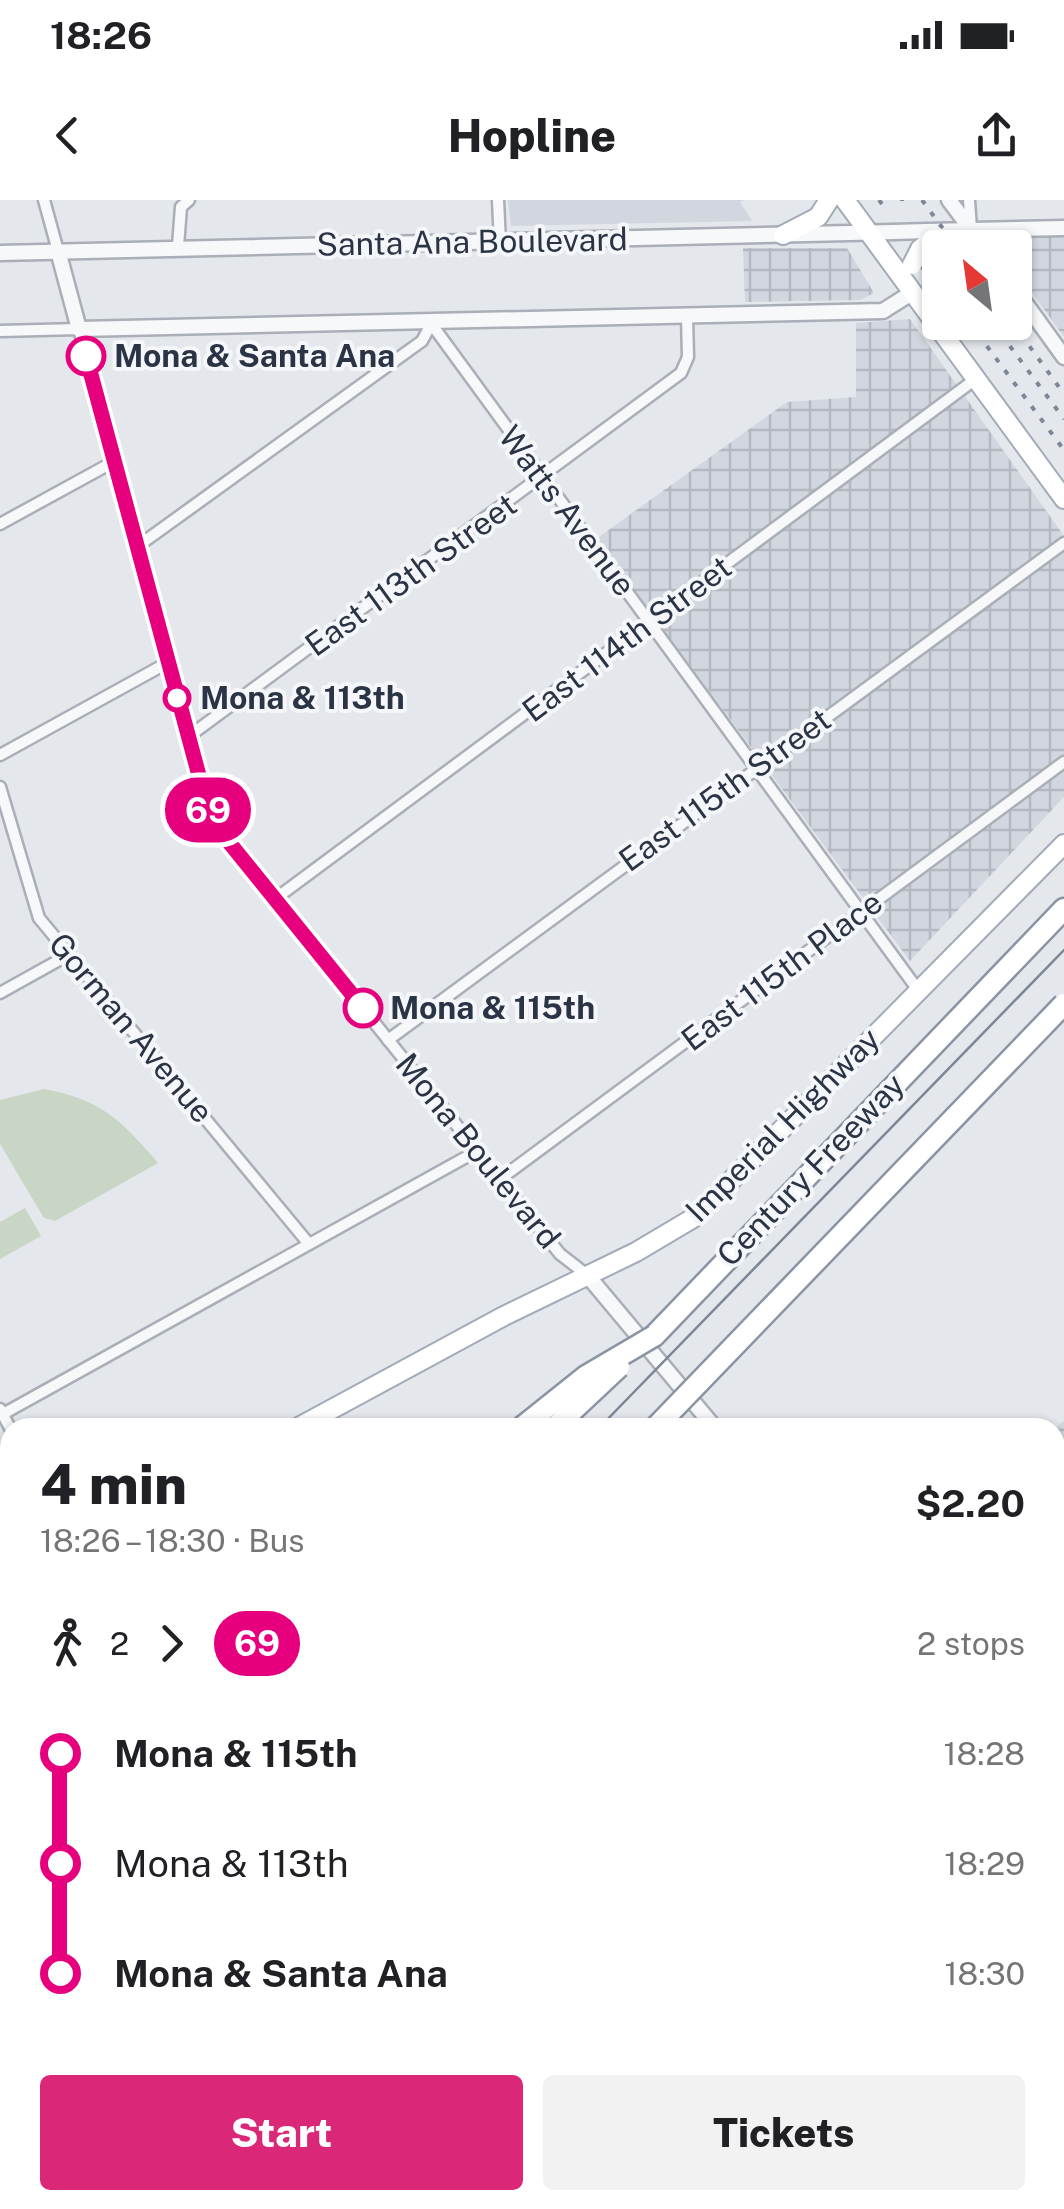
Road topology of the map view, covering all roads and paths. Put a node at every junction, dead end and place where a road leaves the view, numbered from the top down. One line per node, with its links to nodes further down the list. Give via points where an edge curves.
1 (44, 200): 16 (street, Mona Boulevard)
2 (189, 200): 14 (street, via 181,207)
3 (498, 200): 13 (street)
4 (829, 200): 12 (main road, via 818,217)
5 (845, 200): 11 (main road)
6 (949, 200): 9 (street)
7 (969, 200): 9 (street)
8 (1064, 228): 9 (street, Santa Ana Boulevard)
9 (971, 230)
10 (922, 232): 11 (street, Santa Ana Boulevard, bridge)
11 (869, 233): 12 (street, Santa Ana Boulevard); 18 (main road)
12 (782, 235): 13 (street, Santa Ana Boulevard)
13 (500, 243): 14 (street, Santa Ana Boulevard)
14 (178, 246): 16 (street, Santa Ana Boulevard)
15 (922, 247): 18 (main road, bridge, via 912,266)
16 (58, 251): 17 (street, Santa Ana Boulevard); 22 (street, Mona Boulevard)
17 (0, 253)
18 (913, 292): 20 (street, via 883,311); 25 (main road)
19 (1032, 313): 24 (street)
20 (687, 316): 21 (street); 27 (street, East 113th Street, via 688,357 681,372)
21 (430, 322): 22 (street); 27 (street, Watts Avenue); 31 (street, via 422,341)
22 (79, 329): 23 (street); 26 (street, Mona Boulevard)
23 (0, 331)
24 (1064, 357)
25 (977, 378): 28 (main road); 32 (street, East 114th Street)
26 (115, 461): 29 (street); 31 (street, Mona Boulevard)
27 (543, 478): 32 (street, Watts Avenue); 34 (street, East 113th Street)
28 (1064, 500)
29 (0, 524)
30 (1064, 543): 37 (street, East 115th Street)
31 (138, 546): 33 (street, Mona Boulevard)
32 (651, 622): 37 (street, Watts Avenue); 40 (street, East 114th Street)
33 (167, 663): 34 (street, Mona Boulevard); 35 (street)
34 (188, 737): 40 (street, Mona Boulevard, via 211,820)
35 (0, 755)
36 (1064, 762): 42 (street, East 115th Place)
37 (755, 767): 42 (street, Watts Avenue); 47 (street, East 115th Street)
38 (0, 788): 43 (street, Gorman Avenue, via 38,918)
39 (1064, 844): 44 (main road, Imperial Highway)
40 (275, 899): 47 (street, Mona Boulevard)
41 (1064, 909): 52 (highway, Century Freeway)
42 (861, 911): 44 (street, Watts Avenue); 49 (street, East 115th Place)
43 (70, 954): 45 (street); 50 (street, Gorman Avenue)
44 (918, 990): 51 (main road, Imperial Highway, via 695,1216)
45 (0, 993)
46 (1064, 1004): 57 (highway, Century Freeway, bridge)
47 (388, 1040): 48 (street, Mona Boulevard)
48 (476, 1151): 49 (street, Mona Boulevard); 50 (street)
49 (500, 1179): 51 (street, Mona Boulevard, via 560,1254)
50 (309, 1244): 53 (street)
51 (588, 1276): 54 (main road, Imperial Highway); 58 (street)
52 (654, 1336): 55 (highway, bridge, via 586,1376); 56 (highway, Century Freeway, bridge)
53 (2, 1411)
54 (315, 1418)
55 (534, 1418)
56 (565, 1418)
57 (665, 1418)
58 (707, 1418)

